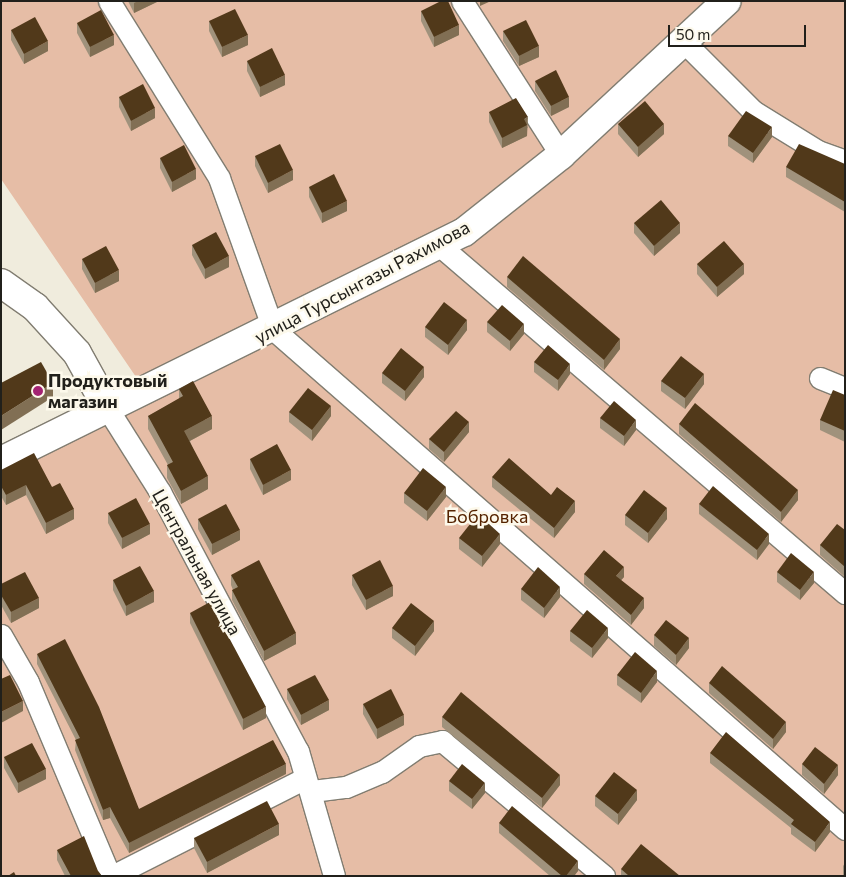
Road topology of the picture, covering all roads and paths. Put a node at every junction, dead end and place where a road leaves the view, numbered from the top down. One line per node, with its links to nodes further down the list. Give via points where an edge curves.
1 (109, 1): 9 (street, via 219,178)
2 (462, 1): 5 (street)
3 (727, 1): 4 (street, улица Турсынгазы Рахимова)
4 (683, 41): 5 (street, улица Турсынгазы Рахимова); 6 (street, via 753,111 818,151)
5 (560, 155): 7 (street, улица Турсынгазы Рахимова, via 464,232)
6 (845, 161)
7 (439, 245): 9 (street, улица Турсынгазы Рахимова); 14 (street)
8 (1, 283): 12 (street, Центральная улица, via 35,307 77,353)
9 (273, 329): 12 (street, улица Турсынгазы Рахимова); 17 (street)
10 (820, 378): 11 (street)
11 (845, 388)
12 (109, 411): 13 (street, улица Турсынгазы Рахимова); 16 (street, Центральная улица, via 217,595 298,751)
13 (1, 461)
14 (845, 593)
15 (1, 635): 18 (street, via 32,691)
16 (308, 784): 18 (street); 19 (street, Центральная улица); 20 (street, via 346,787 382,772 419,746 442,741)
17 (845, 829)
18 (111, 876)
19 (334, 876)
20 (604, 876)

